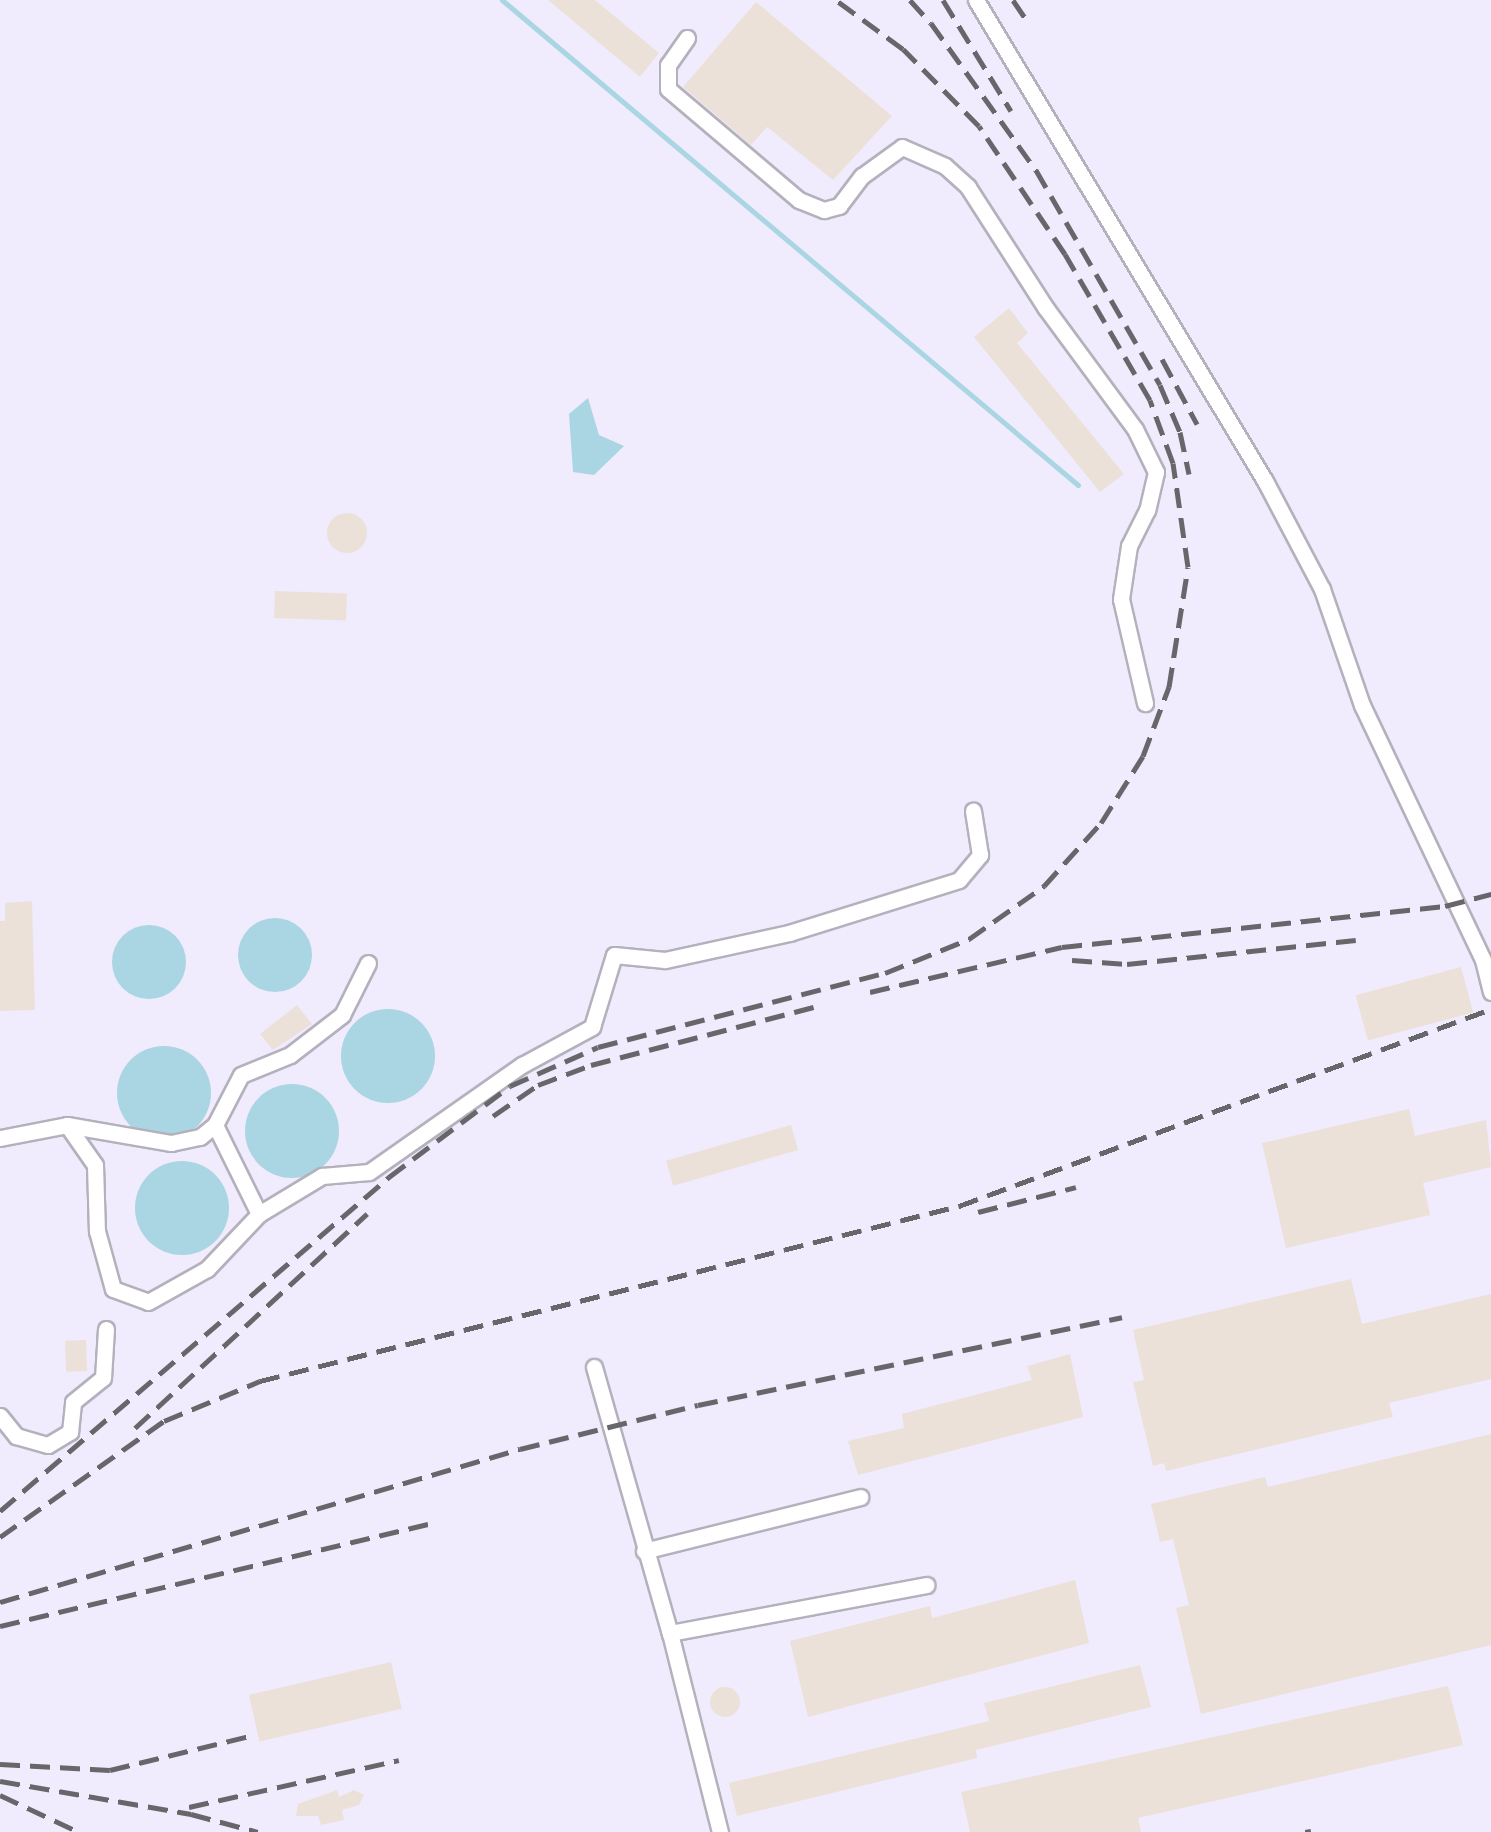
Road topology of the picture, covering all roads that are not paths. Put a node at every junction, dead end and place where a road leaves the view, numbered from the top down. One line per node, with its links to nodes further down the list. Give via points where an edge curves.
1 (976, 0): 6 (lane, via 1314,574 1362,705 1483,960)
2 (688, 38): 3 (lane, via 668,65 668,89 799,200 824,210 839,206 862,176 902,147 945,166 968,187 1134,429 1156,472 1130,546 1121,599)
3 (1145, 703)
4 (973, 810): 10 (lane, via 980,855 959,880 858,914 665,960 614,955 592,1027 522,1065 369,1172 322,1176)
5 (368, 963): 8 (lane, via 342,1015 290,1055 241,1075)
6 (1491, 992)
7 (67, 1125): 8 (lane, via 171,1143 200,1137); 9 (lane); 10 (lane, via 96,1165 97,1231 114,1289 148,1302 207,1270)
8 (215, 1125): 10 (lane)
9 (0, 1138)
10 (259, 1214)
11 (106, 1329): 13 (lane, via 103,1378 72,1402 70,1432 48,1445 16,1436)
12 (594, 1367): 15 (lane)
13 (0, 1416)
14 (860, 1498): 15 (lane)
15 (644, 1551): 17 (lane)
16 (926, 1585): 17 (lane)
17 (670, 1633): 18 (lane)
18 (720, 1832)

